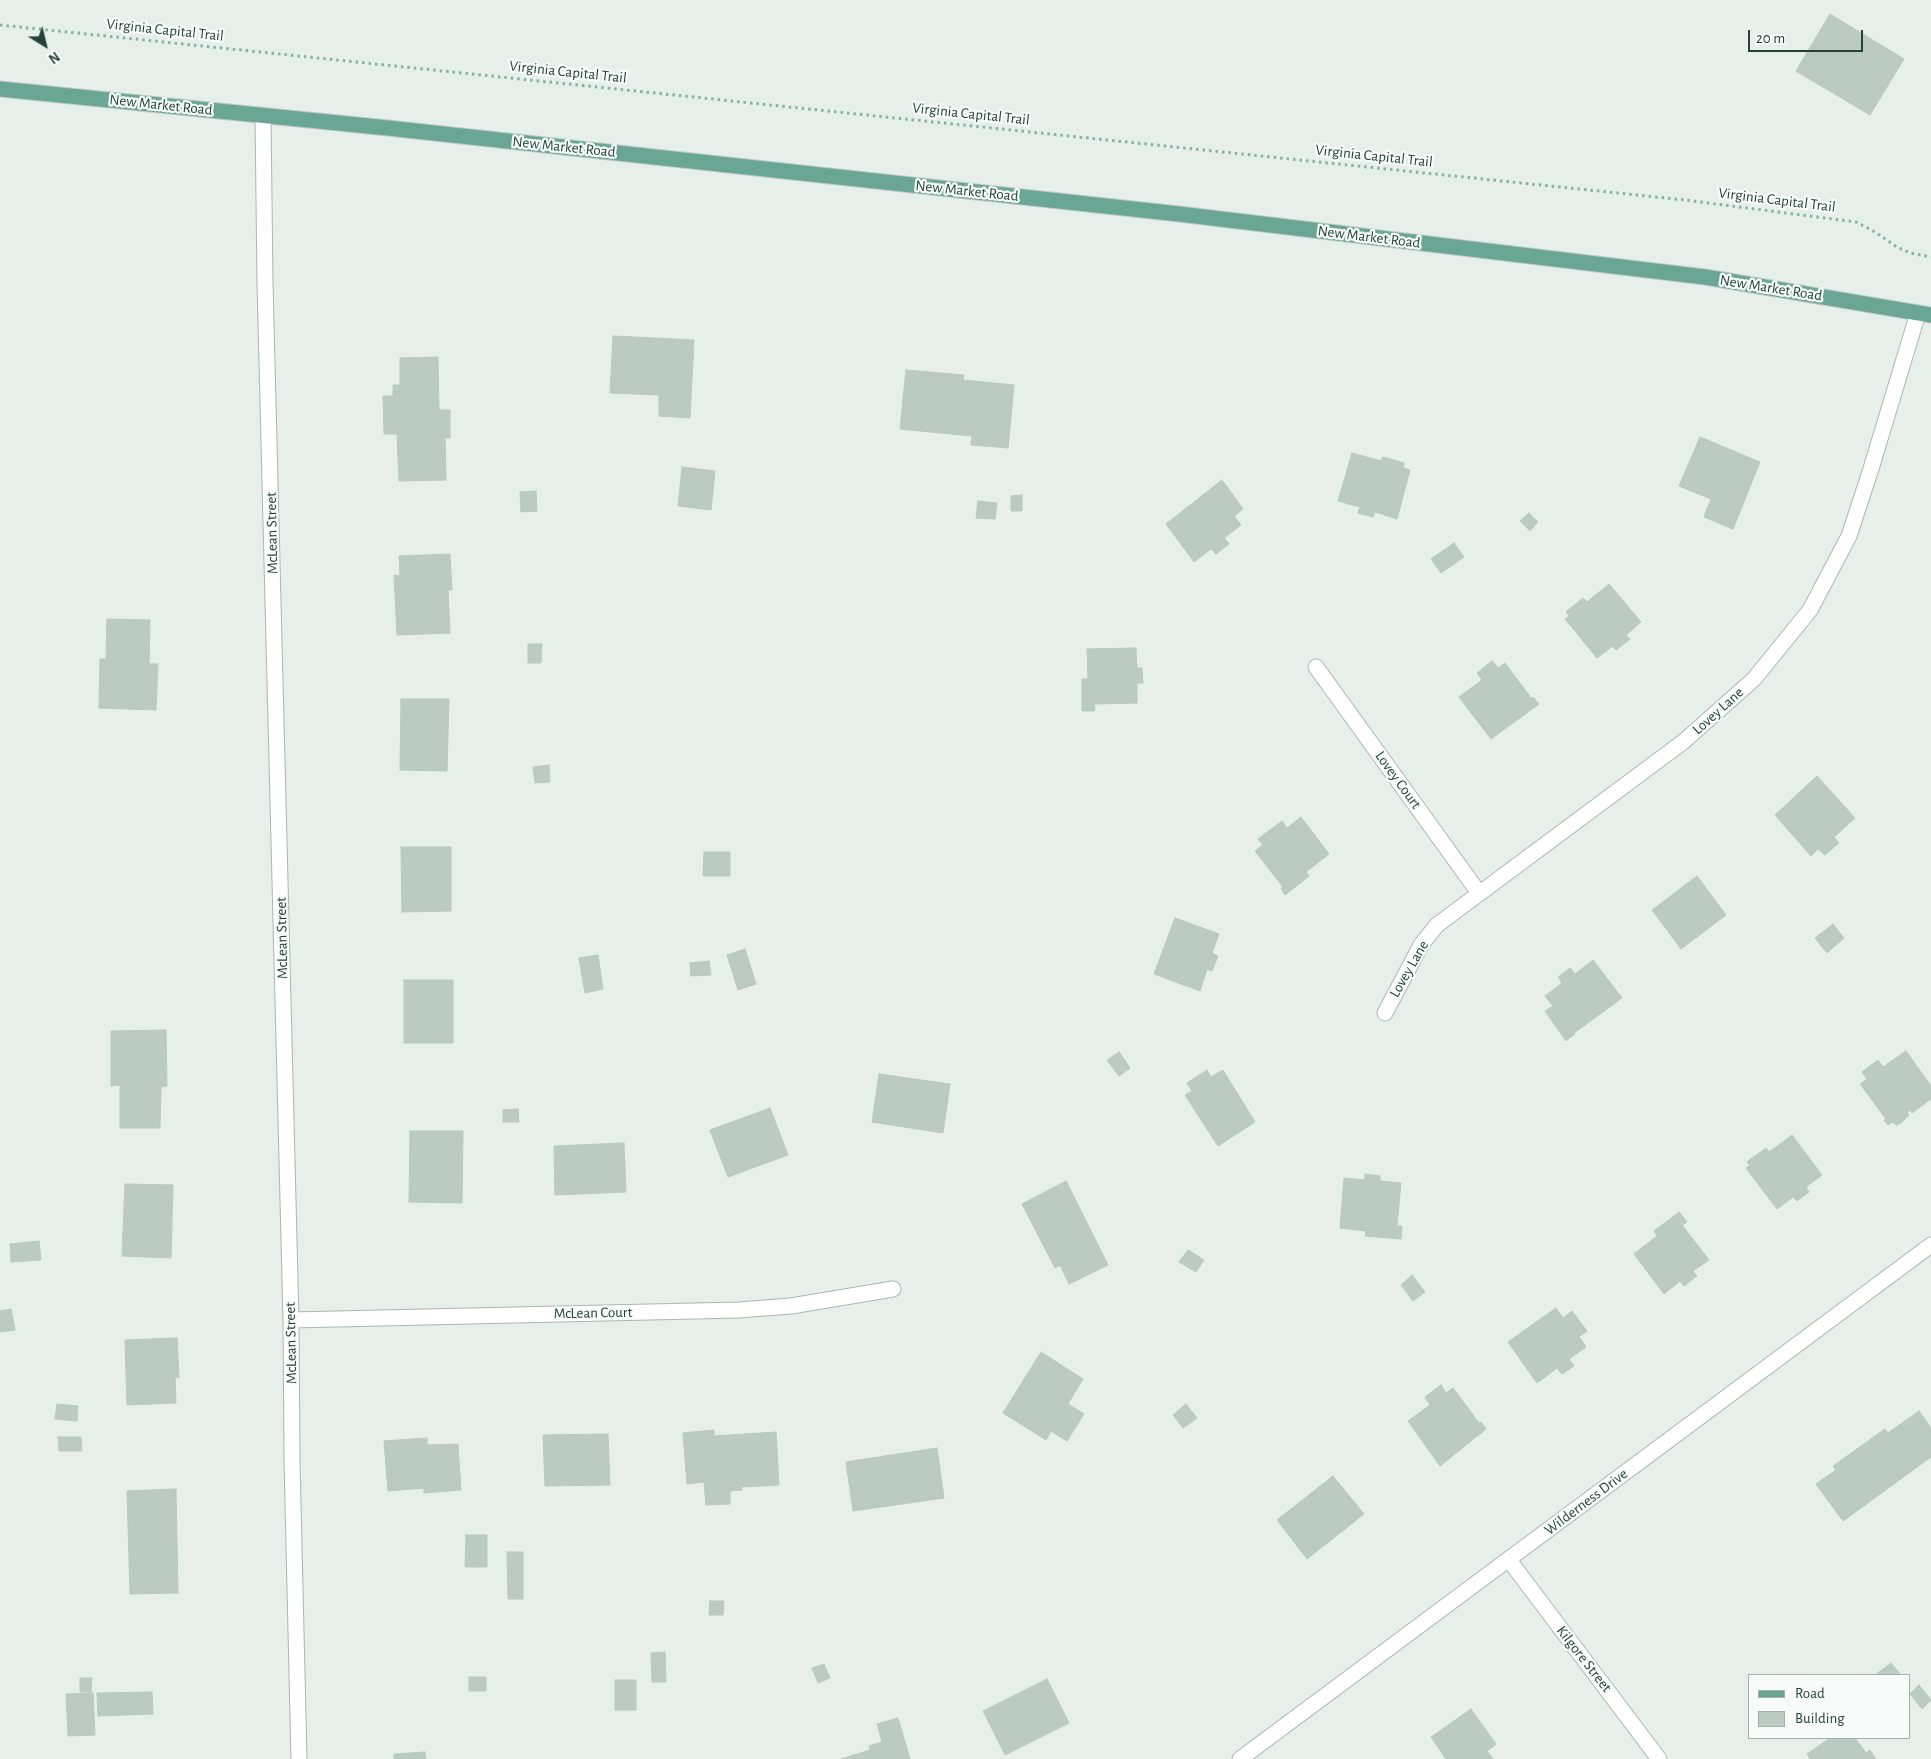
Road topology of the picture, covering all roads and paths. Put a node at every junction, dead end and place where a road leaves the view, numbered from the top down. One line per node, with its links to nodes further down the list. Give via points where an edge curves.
1 (0, 25): 4 (path, Virginia Capital Trail, via 1695,201 1856,222 1896,248)
2 (0, 88): 3 (main road, New Market Road)
3 (263, 116): 5 (main road, New Market Road, via 1189,215 1705,277); 11 (street, McLean Street)
4 (1931, 256)
5 (1925, 314): 7 (street, Lovey Lane, via 1849,536 1810,610 1754,679 1683,742)
6 (1316, 667): 7 (street, Lovey Court)
7 (1479, 893): 8 (street, Lovey Lane, via 1437,925 1421,944)
8 (1385, 1013)
9 (1931, 1245): 12 (street, Wilderness Drive)
10 (893, 1289): 11 (street, McLean Court, via 791,1306 738,1310)
11 (291, 1320): 13 (street, McLean Street)
12 (1509, 1560): 14 (street, Wilderness Drive); 15 (street, Kilgore Street)
13 (299, 1759)
14 (1240, 1759)
15 (1659, 1759)

